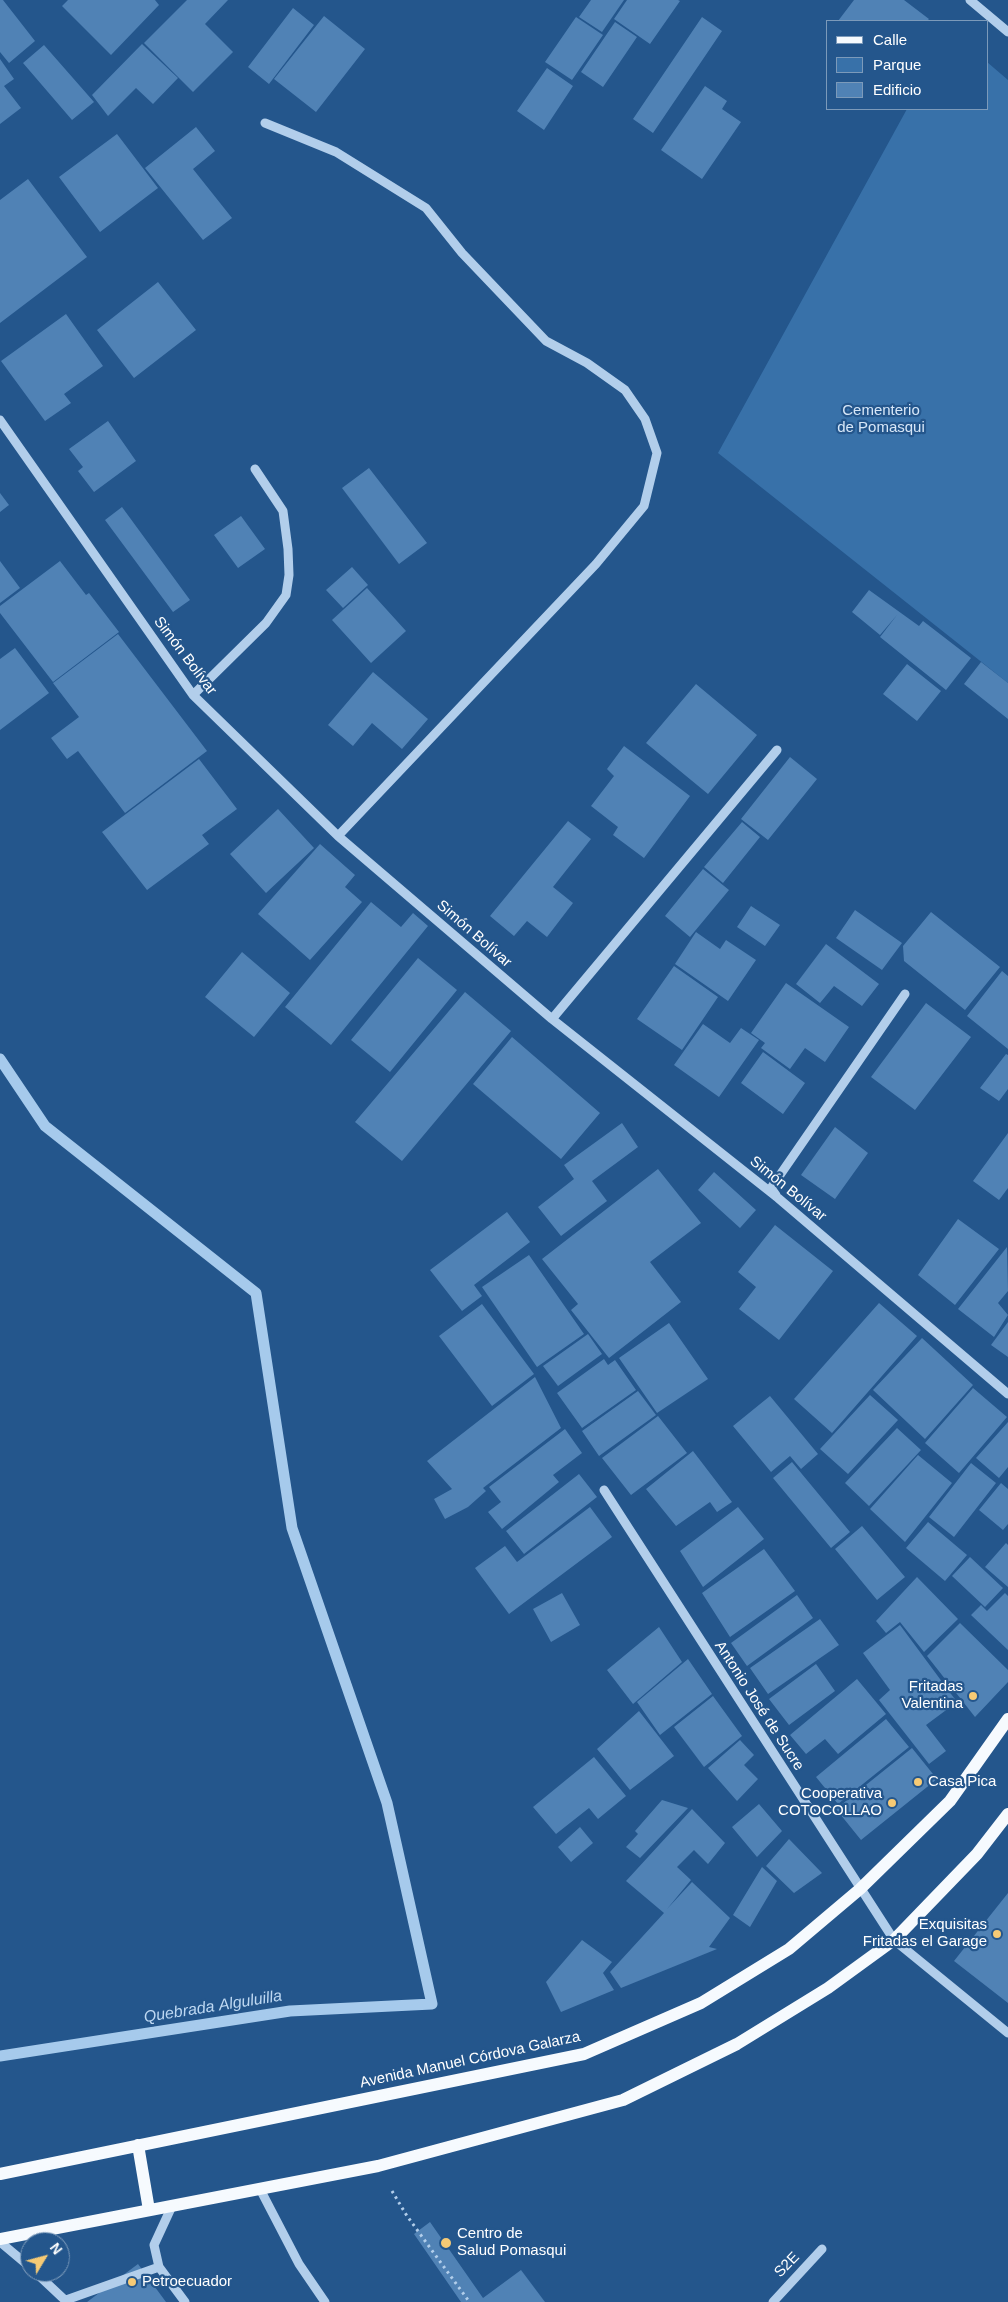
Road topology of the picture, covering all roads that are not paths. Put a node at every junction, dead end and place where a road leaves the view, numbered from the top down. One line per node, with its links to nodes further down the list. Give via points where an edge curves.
1 (970, 0): 2 (street)
2 (1008, 32)
3 (265, 122): 8 (street, via 336,152 426,208 462,253 546,341 587,363 625,390 645,419 657,453 644,506 596,564)
4 (0, 420): 6 (street, Simón Bolívar)
5 (255, 469): 6 (street, via 283,511 289,575 286,595 266,624)
6 (193, 695): 8 (street, Simón Bolívar)
7 (777, 750): 10 (street)
8 (338, 836): 10 (street, Simón Bolívar)
9 (905, 994): 11 (street, via 771,1188)
10 (552, 1019): 11 (street, Simón Bolívar)
11 (778, 1198): 12 (street, Simón Bolívar)
12 (1008, 1394)
13 (604, 1490): 16 (street, Antonio José de Sucre)
14 (1008, 1719): 16 (main road, Avenida Manuel Córdova Galarza, via 950,1801)
15 (1008, 1814): 17 (main road, via 977,1854)
16 (860, 1889): 17 (street, Antonio José de Sucre); 19 (main road, Avenida Manuel Córdova Galarza, via 789,1949 701,2003 584,2054)
17 (894, 1940): 18 (street, Antonio José de Sucre); 21 (main road, via 828,1988 737,2044 623,2100 378,2166)
18 (1008, 2033)
19 (138, 2146): 20 (main road, Avenida Manuel Córdova Galarza); 23 (main road)
20 (0, 2174)
21 (260, 2189): 22 (main road); 31 (street, via 299,2264)
22 (172, 2206): 23 (main road); 27 (street, via 154,2244)
23 (149, 2210): 24 (main road)
24 (0, 2240): 26 (street)
25 (822, 2249): 32 (street, S2E)
26 (20, 2259)
27 (159, 2267): 29 (street); 30 (street)
28 (46, 2282): 29 (street)
29 (66, 2301)
30 (183, 2301)
31 (325, 2302)
32 (773, 2302)

